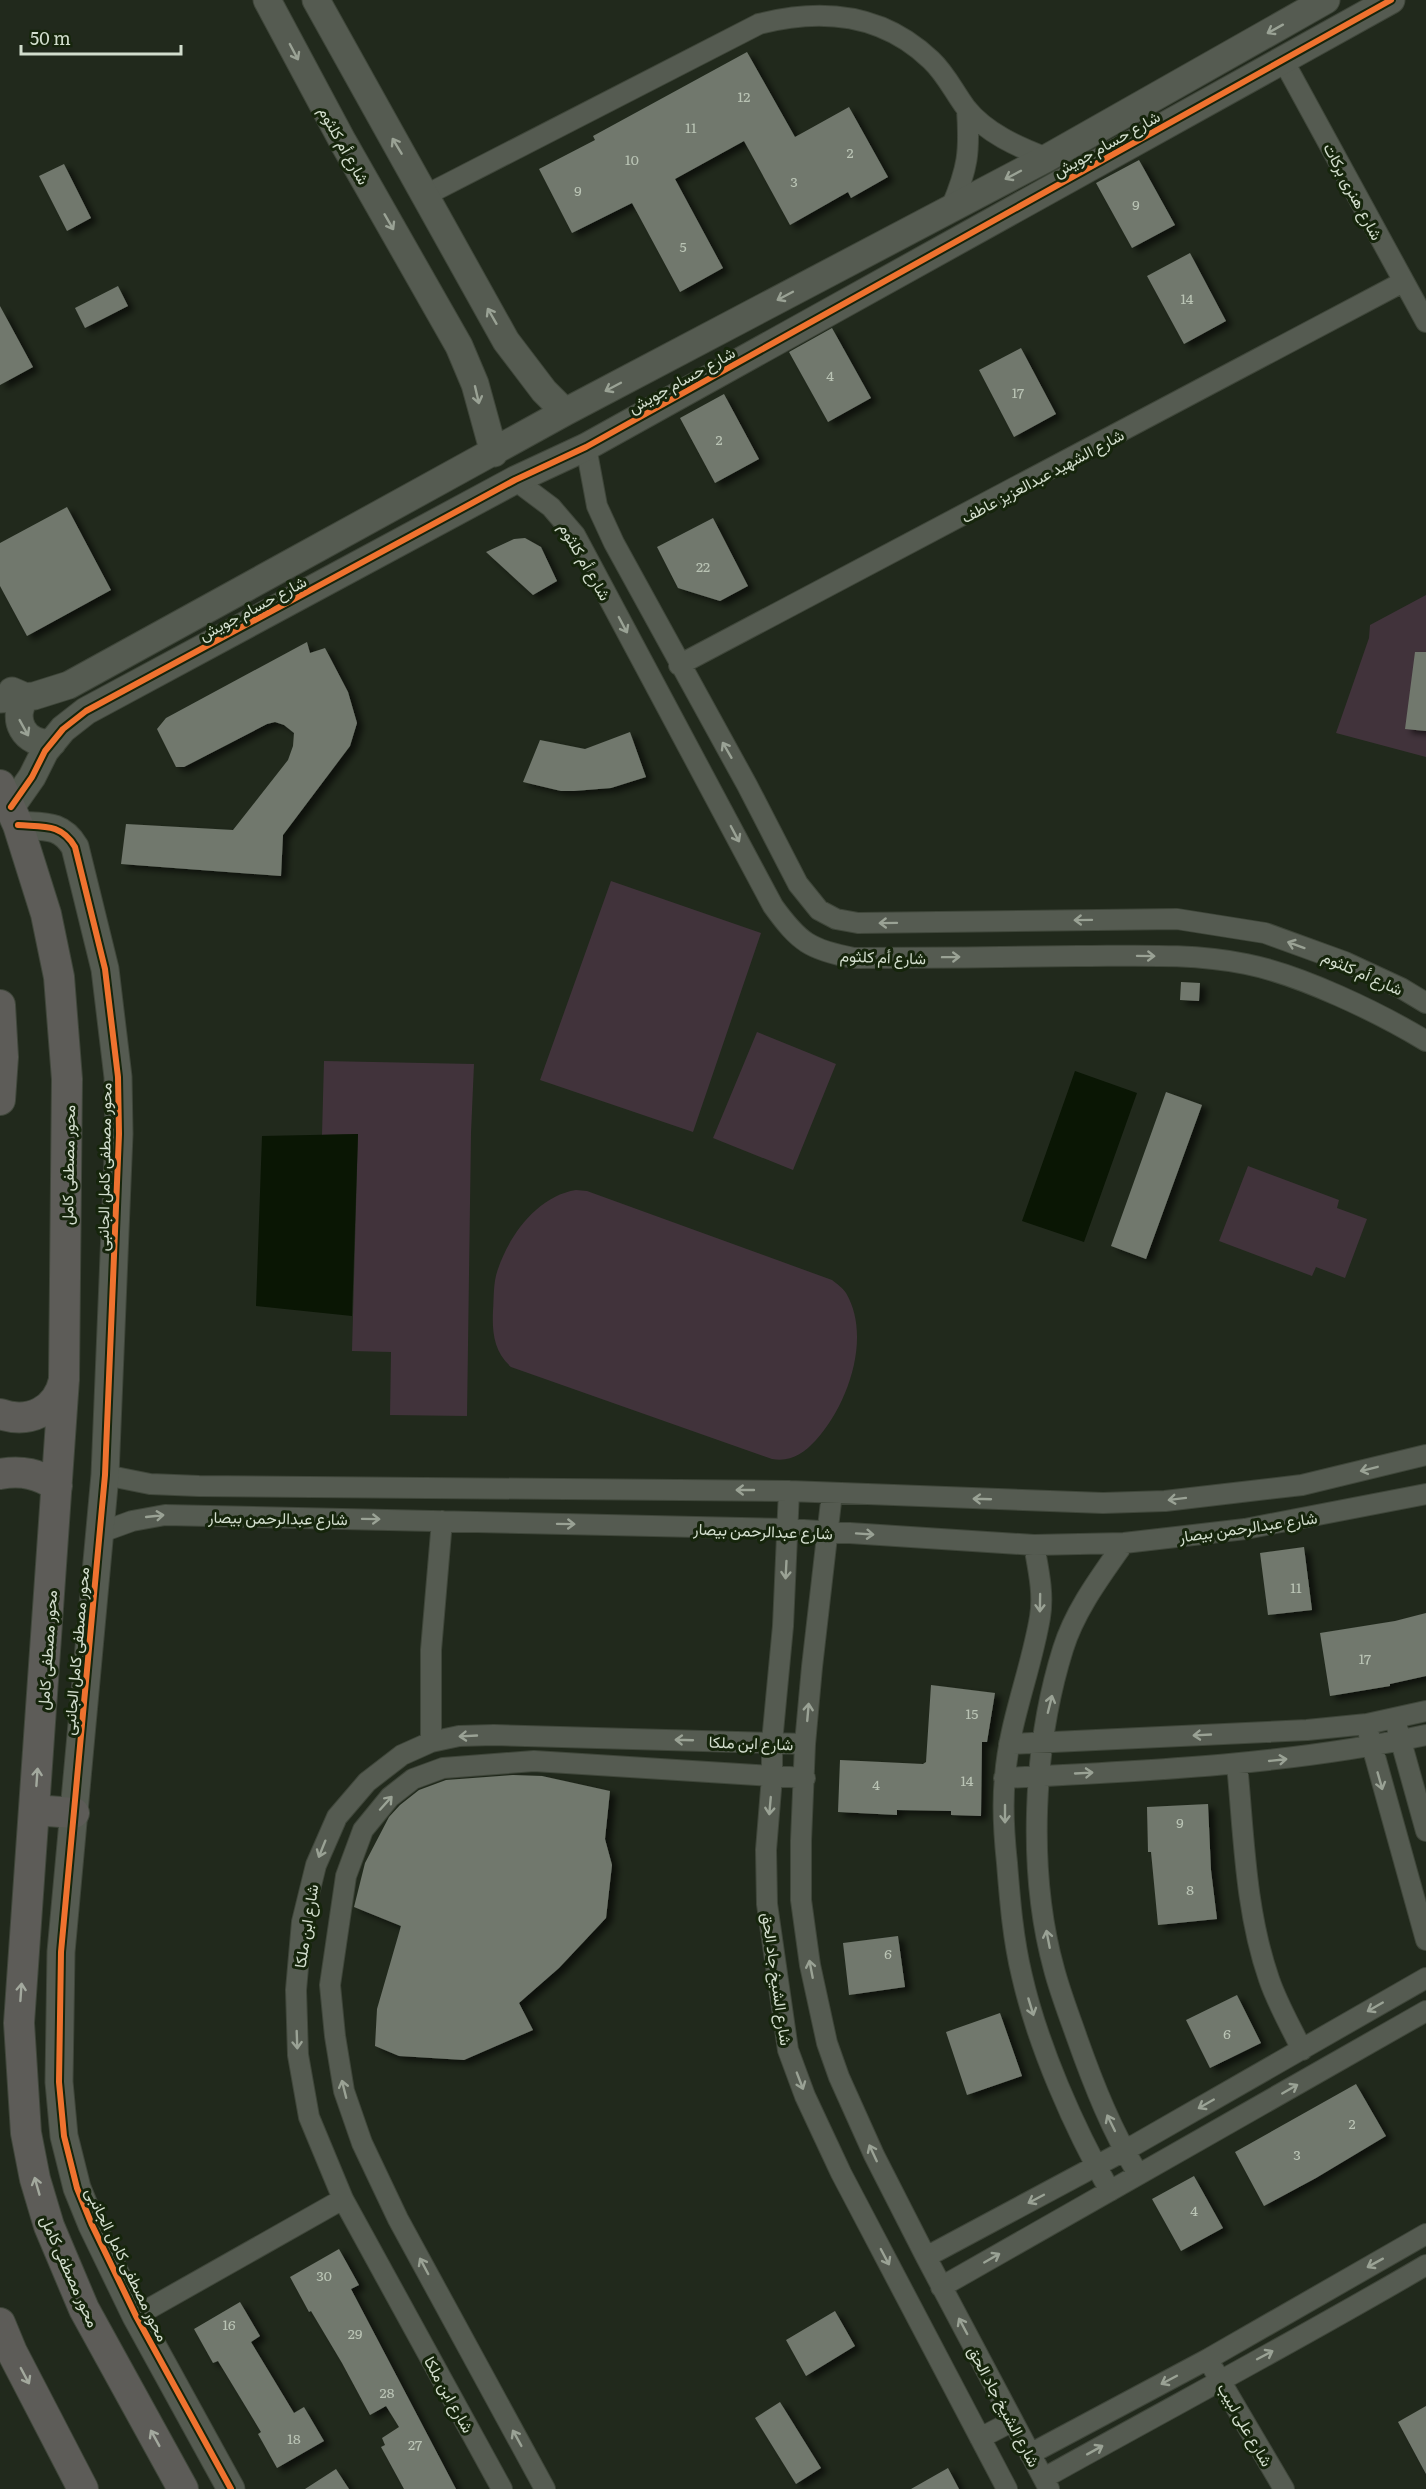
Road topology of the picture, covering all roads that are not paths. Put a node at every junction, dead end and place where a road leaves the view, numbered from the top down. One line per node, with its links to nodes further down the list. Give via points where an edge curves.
1 (267, 0): 16 (street, شارع أم كلثوم, one-way to 16, via 459,346 475,384)
2 (316, 0): 8 (street, one-way to 2)
3 (1326, 0): 7 (street, شارع حسام جويش, one-way to 7)
4 (1391, 0): 5 (street, شارع حسام جويش)
5 (1283, 60): 11 (street, شارع هنرى بركات); 12 (street, شارع حسام جويش)
6 (967, 109): 7 (street, via 990,130); 8 (street, via 951,82 906,40 850,18 820,14 789,16 759,24); 9 (street, via 970,143 964,177)
7 (1047, 158): 9 (street, شارع حسام جويش, one-way to 9)
8 (426, 195): 14 (street, one-way to 8, via 506,341)
9 (951, 208): 10 (street, شارع حسام جويش)
10 (821, 277): 12 (street); 14 (street, شارع حسام جويش, one-way to 14)
11 (1403, 282): 13 (street, شارع هنرى بركات); 20 (street, شارع الشهيد عبدالعزيز عاطف)
12 (838, 307): 15 (street, شارع حسام جويش)
13 (1426, 322)
14 (565, 412): 16 (street, شارع حسام جويش)
15 (586, 447): 17 (street, شارع حسام جويش); 20 (street, شارع أم كلثوم, via 597,506)
16 (494, 453): 18 (street, شارع حسام جويش)
17 (515, 480): 19 (street, شارع حسام جويش); 25 (street, شارع أم كلثوم, one-way to 25, via 551,507 575,535)
18 (257, 581): 19 (street); 22 (street, شارع حسام جويش, via 69,685)
19 (274, 610): 23 (street, شارع حسام جويش, via 86,711)
20 (679, 665): 24 (street, شارع أم كلثوم, one-way to 20)
21 (0, 686): 22 (street)
22 (13, 698): 23 (street, one-way to 23, via 20,726 30,738)
23 (52, 743): 26 (street, شارع حسام جويش)
24 (747, 784): 25 (street); 27 (street, شارع أم كلثوم, one-way to 24, via 1345,962 1265,933 1177,919 858,923 836,919 819,910 798,884)
25 (717, 802): 29 (street, شارع أم كلثوم, one-way to 29, via 773,906 804,941 824,953 854,958 1192,957 1248,964 1341,998)
26 (10, 805): 31 (main road, محور مصطفى كامل, via 46,914 65,1026 68,1079); 35 (street, محور مصطفى كامل الجانبى, via 64,832 75,847 105,969 118,1077 119,1134)
27 (1426, 1003)
28 (0, 1005): 30 (main road)
29 (1426, 1041)
30 (0, 1100)
31 (64, 1379): 32 (main road, via 57,1398 42,1412 22,1418); 36 (main road, محور مصطفى كامل)
32 (0, 1414)
33 (1426, 1455): 38 (street, شارع عبدالرحمن بيصار, one-way to 38, via 1302,1485 1165,1501 1103,1503)
34 (0, 1474): 36 (main road, via 25,1472)
35 (105, 1475): 37 (street, شارع عبدالرحمن بيصار, one-way to 35, via 199,1486 150,1484); 43 (street, محور مصطفى كامل الجانبى)
36 (57, 1486): 64 (main road, محور مصطفى كامل, one-way to 36)
37 (789, 1491): 38 (street, شارع عبدالرحمن بيصار); 41 (street, شارع الشيخ جاد الحق)
38 (832, 1494): 42 (street, شارع الشيخ جاد الحق)
39 (1426, 1494): 44 (street, شارع عبدالرحمن بيصار, via 1245,1529)
40 (442, 1521): 41 (street, شارع عبدالرحمن بيصار, one-way to 41); 43 (street, شارع عبدالرحمن بيصار, one-way to 40, via 165,1515); 52 (street, via 431,1650)
41 (788, 1529): 42 (street, شارع عبدالرحمن بيصار); 53 (street, شارع الشيخ جاد الحق, one-way to 53)
42 (829, 1532): 45 (street, شارع عبدالرحمن بيصار, one-way to 45); 55 (street, شارع الشيخ جاد الحق, one-way to 42)
43 (99, 1533): 65 (street, محور مصطفى كامل الجانبى)
44 (1124, 1543): 45 (street, شارع عبدالرحمن بيصار); 54 (street, one-way to 44, via 1063,1648 1076,1617)
45 (1034, 1545): 56 (street, one-way to 56, via 1040,1580 1040,1616)
46 (1426, 1711): 47 (street)
47 (1396, 1719): 48 (street); 51 (street)
48 (1367, 1724): 54 (street, one-way to 54); 57 (street)
49 (494, 1735): 52 (street, شارع ابن ملكا, one-way to 52); 53 (street, شارع ابن ملكا, one-way to 49); 58 (street)
50 (1426, 1735): 51 (street)
51 (1399, 1741): 57 (street); 66 (street)
52 (431, 1742): 75 (street, شارع ابن ملكا, one-way to 75, via 402,1755 367,1782 337,1817 316,1865 302,1922 296,1990 298,2055 309,2117)
53 (772, 1742): 55 (street, شارع ابن ملكا); 61 (street, شارع الشيخ جاد الحق)
54 (1042, 1743): 56 (street); 60 (street)
55 (806, 1744): 62 (street, شارع الشيخ جاد الحق)
56 (1009, 1744): 63 (street)
57 (1371, 1748): 59 (street, one-way to 57); 67 (street, one-way to 67)
58 (497, 1762): 61 (street, شارع ابن ملكا, via 534,1761); 94 (street, شارع ابن ملكا, one-way to 58, via 398,2219 362,2143 344,2091 330,1985 346,1876 363,1830 390,1797 414,1779 443,1768)
59 (1237, 1764): 60 (street, one-way to 59); 70 (street, via 1256,1934 1269,1980)
60 (1040, 1776): 63 (street); 71 (street, one-way to 60, via 1097,2094 1054,1968 1042,1912 1037,1851)
61 (772, 1777): 62 (street, شارع ابن ملكا); 87 (street, شارع الشيخ جاد الحق, one-way to 87, via 766,1850 767,1904 788,2050 841,2173)
62 (805, 1778): 77 (street, شارع الشيخ جاد الحق, one-way to 62, via 874,2155 827,2043 801,1900)
63 (1004, 1778): 72 (street, one-way to 72, via 1010,1902 1022,1977 1045,2052)
64 (34, 1810): 65 (main road); 91 (main road, محور مصطفى كامل, one-way to 64, via 84,2309 34,2179 26,2133 19,2023)
65 (74, 1813): 82 (street, محور مصطفى كامل الجانبى, via 58,2021 64,2136 77,2188)
66 (1426, 1832)
67 (1426, 1940)
68 (1426, 1978): 70 (street, one-way to 70)
69 (1426, 2011): 73 (street, one-way to 69)
70 (1302, 2050): 71 (street, one-way to 71)
71 (1124, 2151): 72 (street); 73 (street)
72 (1096, 2167): 74 (street); 77 (street, one-way to 77)
73 (1138, 2175): 74 (street)
74 (1110, 2190): 79 (street, one-way to 74)
75 (343, 2199): 82 (street); 93 (street, شارع ابن ملكا)
76 (1426, 2234): 80 (street, one-way to 80)
77 (926, 2257): 79 (street, شارع الشيخ جاد الحق)
78 (1426, 2265): 81 (street)
79 (941, 2287): 86 (street, شارع الشيخ جاد الحق, one-way to 79)
80 (1325, 2291): 81 (street); 84 (street)
81 (1340, 2315): 85 (street, one-way to 81)
82 (135, 2316): 92 (street, محور مصطفى كامل الجانبى)
83 (0, 2324): 90 (main road, one-way to 90)
84 (1208, 2359): 85 (street, شارع على لبيب); 88 (street, one-way to 88)
85 (1220, 2379): 89 (street, one-way to 85); 96 (street, شارع على لبيب)
86 (1013, 2421): 87 (street); 88 (street, شارع الشيخ جاد الحق)
87 (980, 2438): 95 (street, شارع الشيخ جاد الحق)
88 (1030, 2454): 89 (street, شارع الشيخ جاد الحق)
89 (1046, 2484)
90 (84, 2489)
91 (183, 2489)
92 (231, 2489)
93 (502, 2489)
94 (545, 2489)
95 (1007, 2489)
96 (1284, 2489)

